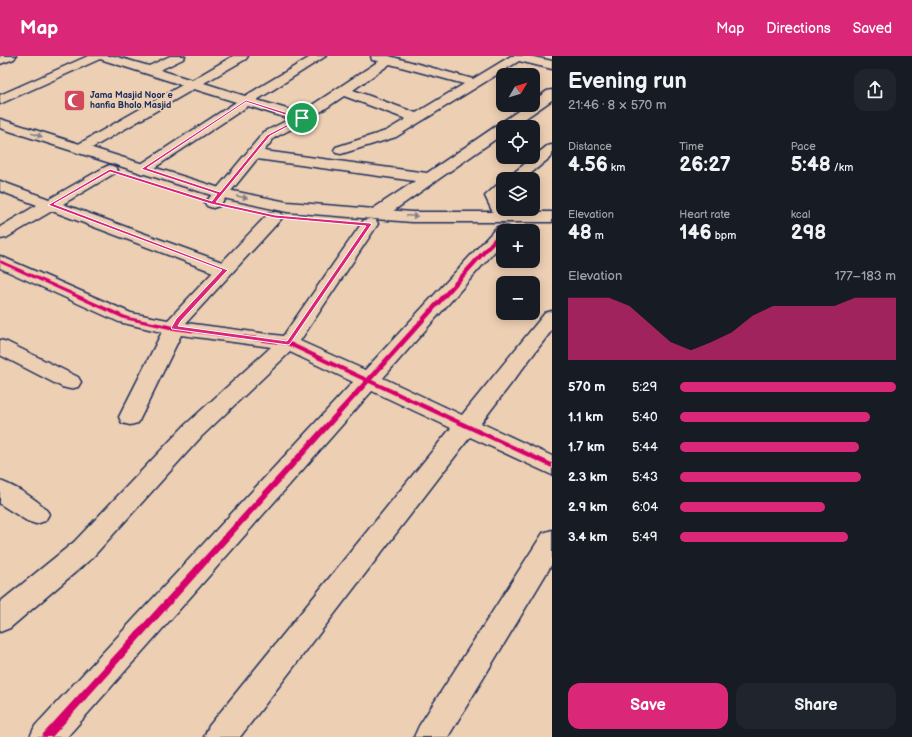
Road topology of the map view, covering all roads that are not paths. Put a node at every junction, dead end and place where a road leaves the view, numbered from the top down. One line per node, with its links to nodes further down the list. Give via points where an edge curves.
1 (10, 56): 9 (street)
2 (98, 56): 17 (street)
3 (102, 56): 12 (street)
4 (179, 56): 12 (street)
5 (242, 56): 14 (street)
6 (320, 56): 18 (street)
7 (372, 56): 10 (street)
8 (519, 56): 11 (street); 13 (street)
9 (0, 60)
10 (389, 60): 13 (street); 15 (street)
11 (552, 65)
12 (149, 71): 14 (street)
13 (475, 83): 20 (street)
14 (191, 84): 18 (street); 25 (street)
15 (343, 91): 19 (street); 20 (street)
16 (552, 94): 21 (street)
17 (0, 100)
18 (246, 101): 19 (street); 29 (street)
19 (302, 118): 28 (street, via 269,135)
20 (418, 118): 27 (street, via 391,134)
21 (513, 120)
22 (0, 123): 25 (street, one-way to 25)
23 (496, 132): 32 (street)
24 (0, 137): 30 (street)
25 (80, 148): 29 (street)
26 (552, 149): 31 (street)
27 (341, 150)
28 (253, 154): 32 (street); 35 (street)
29 (143, 169): 35 (street)
30 (110, 170): 35 (street); 37 (street)
31 (523, 172)
32 (429, 178): 40 (street)
33 (0, 186): 37 (street)
34 (496, 194): 36 (street, via 493,196)
35 (216, 198): 38 (street); 40 (street, one-way to 40)
36 (496, 204)
37 (50, 205): 45 (street); 48 (street)
38 (275, 217): 40 (street); 48 (street)
39 (552, 217): 41 (street)
40 (373, 219): 42 (street, via 420,228); 51 (street)
41 (518, 224)
42 (496, 227)
43 (540, 228): 44 (street)
44 (552, 228)
45 (0, 234)
46 (496, 236): 53 (street)
47 (0, 261): 50 (street, via 126,318)
48 (226, 270): 50 (street, via 178,320)
49 (552, 316): 56 (street)
50 (174, 328): 51 (street); 55 (street)
51 (288, 343): 53 (street); 61 (street, via 193,431 83,550)
52 (0, 347): 54 (street)
53 (368, 380): 56 (street); 62 (street)
54 (70, 382)
55 (130, 417)
56 (466, 426): 57 (street); 63 (street)
57 (552, 466)
58 (0, 491): 59 (street)
59 (36, 514)
60 (552, 541): 64 (street)
61 (0, 619)
62 (46, 737)
63 (220, 737)
64 (430, 737)

